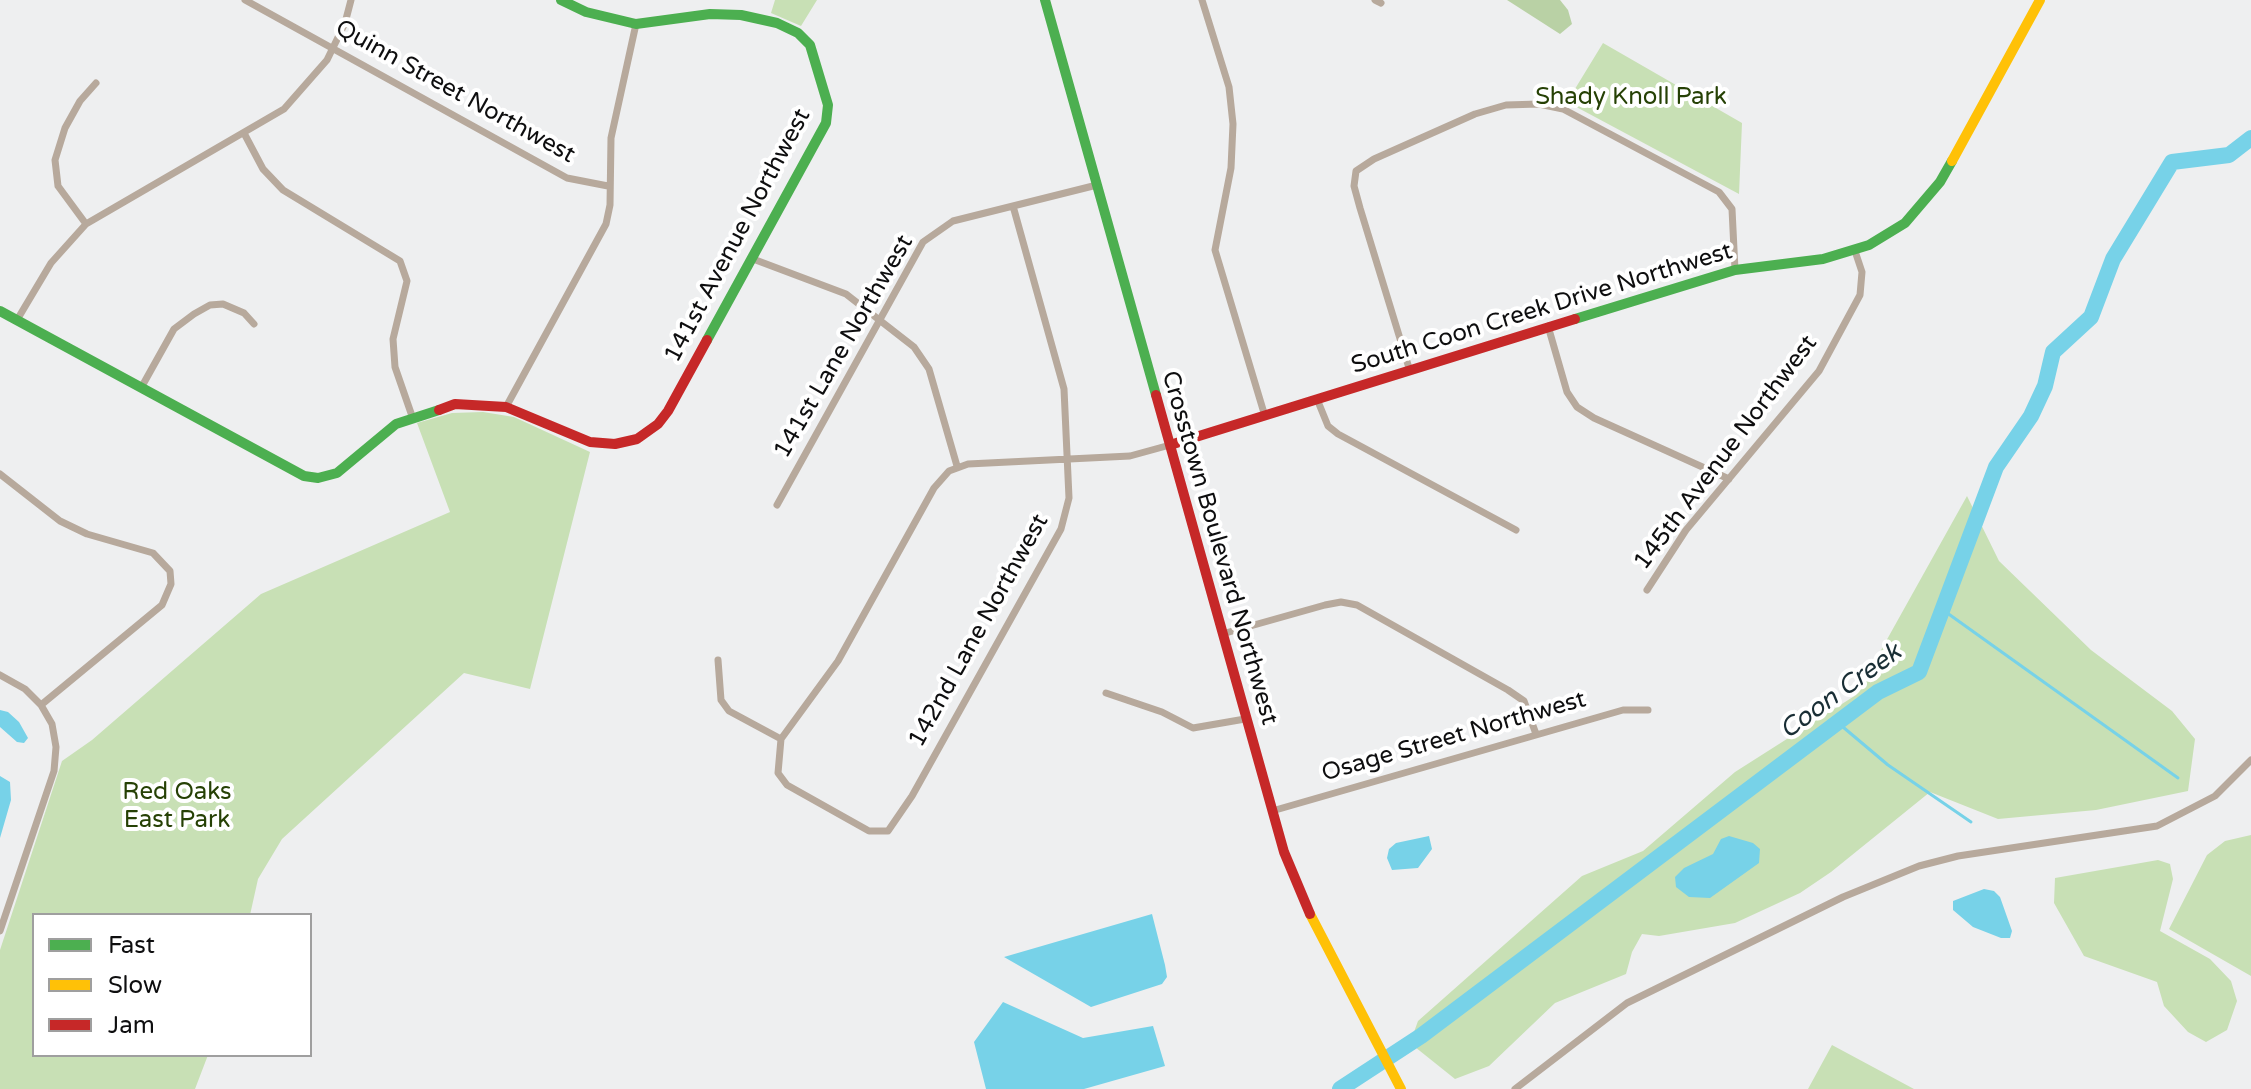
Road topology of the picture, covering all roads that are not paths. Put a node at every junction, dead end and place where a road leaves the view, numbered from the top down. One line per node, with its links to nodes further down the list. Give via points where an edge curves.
1 (245, 0): 8 (street, Quinn Street Northwest)
2 (351, 0): 8 (street)
3 (561, 0): 7 (street)
4 (1045, 0): 11 (street, Crosstown Boulevard Northwest)
5 (1202, 0): 27 (street, via 1229,87 1233,124 1231,168 1215,250)
6 (2040, 0): 15 (street, South Coon Creek Drive Northwest, via 1929,198 1905,223)
7 (636, 24): 12 (street, via 611,138); 16 (street, 141st Avenue Northwest, via 710,14 754,17 798,33 813,50 828,105 826,123)
8 (333, 48): 10 (street, via 284,109); 12 (street, Quinn Street Northwest, via 567,178)
9 (96, 83): 14 (street, via 65,128 55,160 58,186)
10 (245, 135): 14 (street); 28 (street, via 263,169 283,190 400,261 407,281 393,339 395,367)
11 (1097, 185): 13 (street, 141st Lane Northwest); 29 (street, Crosstown Boulevard Northwest)
12 (608, 186): 26 (street, via 606,224)
13 (1013, 206): 19 (street, 141st Lane Northwest, via 953,221 923,242); 30 (street, 142nd Lane Northwest, via 1064,389)
14 (86, 224): 20 (street, via 51,263)
15 (1855, 251): 17 (street, South Coon Creek Drive Northwest); 33 (street, 145th Avenue Northwest, via 1863,284 1819,371)
16 (753, 259): 19 (street, via 846,294); 26 (street, 141st Avenue Northwest, via 668,411 649,432 604,444)
17 (1735, 270): 22 (street, South Coon Creek Drive Northwest); 23 (street, via 1729,200 1703,183 1563,109 1506,105 1475,114 1356,171 1354,186)
18 (0, 311): 20 (street)
19 (880, 319): 31 (street, via 914,347 929,369); 34 (street, 141st Lane Northwest)
20 (17, 320): 24 (street)
21 (254, 324): 24 (street, via 223,304 194,314 174,329)
22 (1548, 326): 23 (street, South Coon Creek Drive Northwest); 33 (street, via 1567,392 1577,407)
23 (1409, 368): 25 (street, South Coon Creek Drive Northwest)
24 (141, 388): 28 (street, via 293,471 318,478 347,466 382,433)
25 (1317, 399): 27 (street, South Coon Creek Drive Northwest); 35 (street, via 1328,426 1338,434)
26 (506, 407): 28 (street, via 455,404)
27 (1264, 413): 29 (street, South Coon Creek Drive Northwest)
28 (412, 416)
29 (1170, 445): 30 (street, via 1130,456); 37 (street, Crosstown Boulevard Northwest)
30 (1069, 460): 31 (street); 45 (street, 142nd Lane Northwest, via 1069,498 1061,529 888,831 869,831 787,785 778,773)
31 (957, 466): 45 (street, via 941,478 838,661)
32 (0, 474): 41 (street, via 34,504 72,527 153,553 171,577 162,605)
33 (1729, 479): 36 (street, 145th Avenue Northwest, via 1686,530)
34 (777, 505)
35 (1516, 530)
36 (1647, 590)
37 (1222, 634): 43 (street, Crosstown Boulevard Northwest); 44 (street, via 1325,605 1357,605 1524,701)
38 (718, 660): 45 (street, via 719,690 729,711)
39 (0, 675): 41 (street)
40 (1106, 693): 43 (street, via 1193,728)
41 (41, 705): 48 (street, via 52,724 54,771)
42 (1648, 710): 44 (street, Osage Street Northwest, via 1623,710)
43 (1245, 719): 47 (street, Crosstown Boulevard Northwest)
44 (1536, 734): 47 (street, Osage Street Northwest)
45 (781, 739)
46 (2251, 760): 50 (street, via 2215,796 2157,826 1958,856 1843,897 1627,1003)
47 (1272, 811): 49 (street, Crosstown Boulevard Northwest, via 1309,915)
48 (0, 931)
49 (1398, 1085)
50 (1515, 1089)

